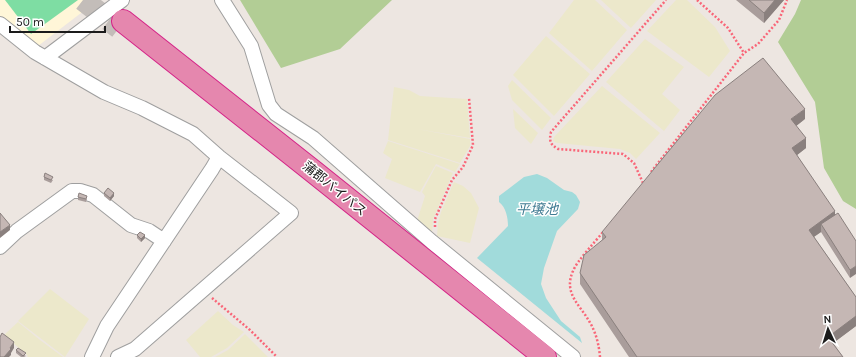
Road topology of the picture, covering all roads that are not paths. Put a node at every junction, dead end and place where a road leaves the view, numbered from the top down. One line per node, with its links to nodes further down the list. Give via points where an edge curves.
1 (222, 0): 12 (street, via 250,46 269,105 276,114 313,138 432,242)
2 (121, 16): 4 (street); 10 (highway, 蒲郡バイパス); 11 (highway, 蒲郡バイパス)
3 (0, 24): 4 (street)
4 (46, 58): 5 (street, via 104,92 193,134)
5 (219, 157): 6 (street); 9 (street, via 291,213 135,349)
6 (164, 241): 7 (street, via 149,231 131,225 93,195 72,191 17,231); 8 (street, via 107,326)
7 (0, 247)
8 (92, 357)
9 (118, 357)
10 (533, 357)
11 (545, 357)
12 (573, 357)

